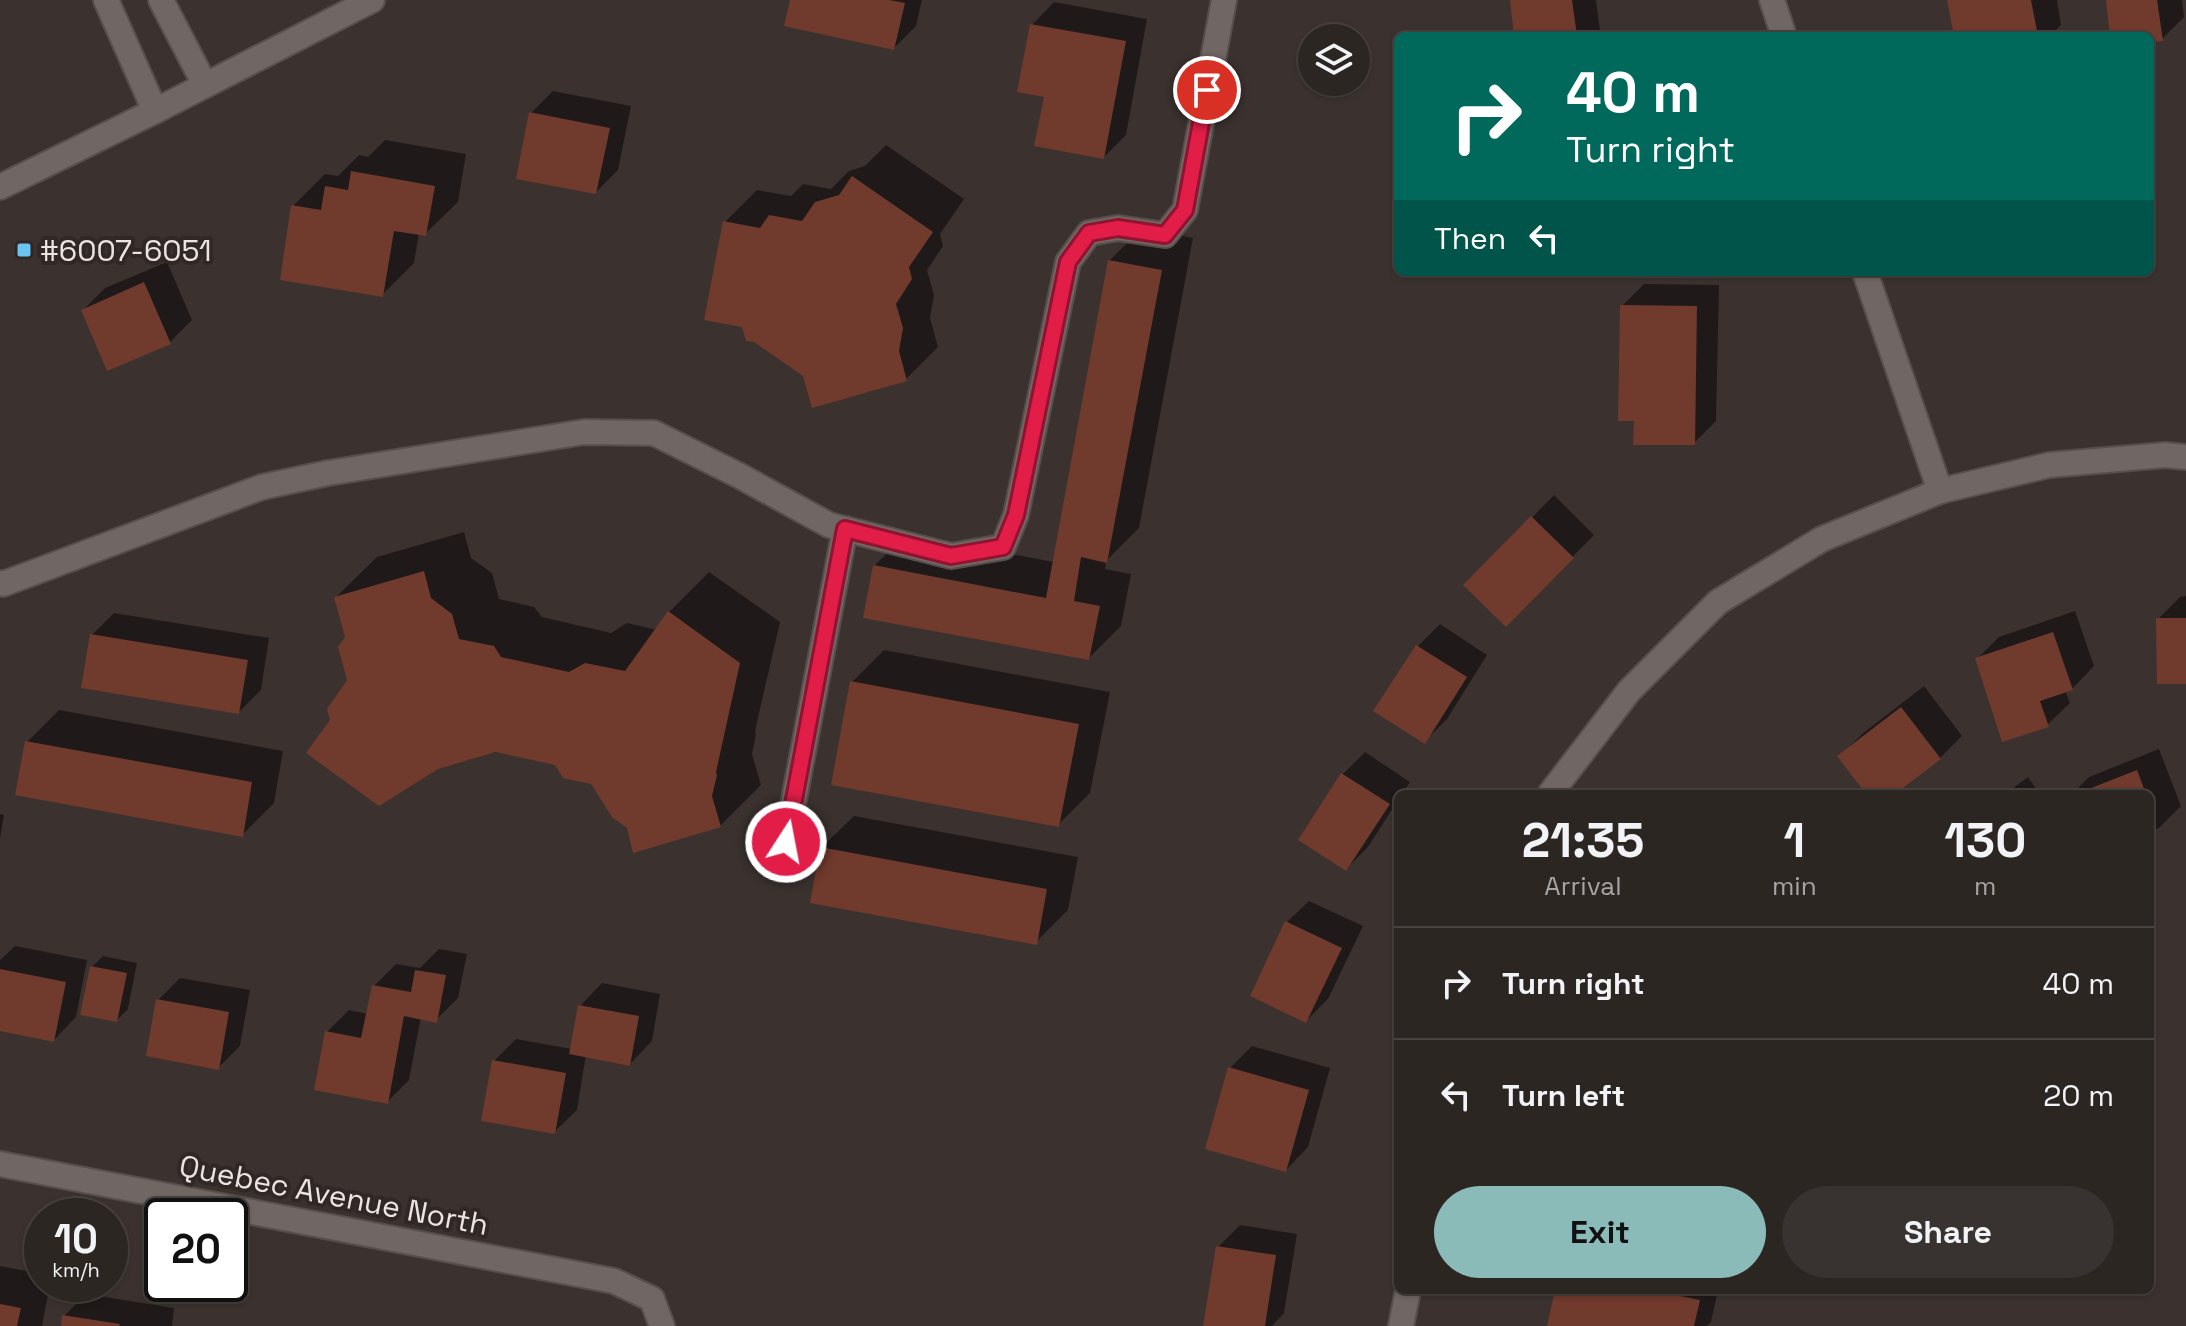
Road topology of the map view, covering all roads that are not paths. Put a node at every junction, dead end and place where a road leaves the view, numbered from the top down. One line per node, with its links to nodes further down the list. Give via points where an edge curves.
1 (106, 0): 8 (street)
2 (161, 0): 7 (street)
3 (372, 0): 7 (street)
4 (1224, 0): 13 (street, via 1185,210 1165,235 1118,228 1089,233 1068,262 1016,515 1003,547 951,556)
5 (1772, 0): 6 (street)
6 (1783, 32)
7 (205, 85): 8 (street)
8 (155, 111): 9 (street)
9 (0, 187)
10 (1866, 276): 12 (street)
11 (2186, 457): 12 (street, via 2049,465)
12 (1940, 491): 15 (street, via 1822,539 1718,602 1629,691)
13 (845, 529): 14 (street, via 654,433 584,432 262,487); 16 (street)
14 (0, 583)
15 (1553, 790)
16 (786, 842)
17 (0, 1164): 19 (street, Quebec Avenue North, via 614,1281 652,1299)
18 (1407, 1294): 20 (street)
19 (662, 1326)
20 (1401, 1326)

